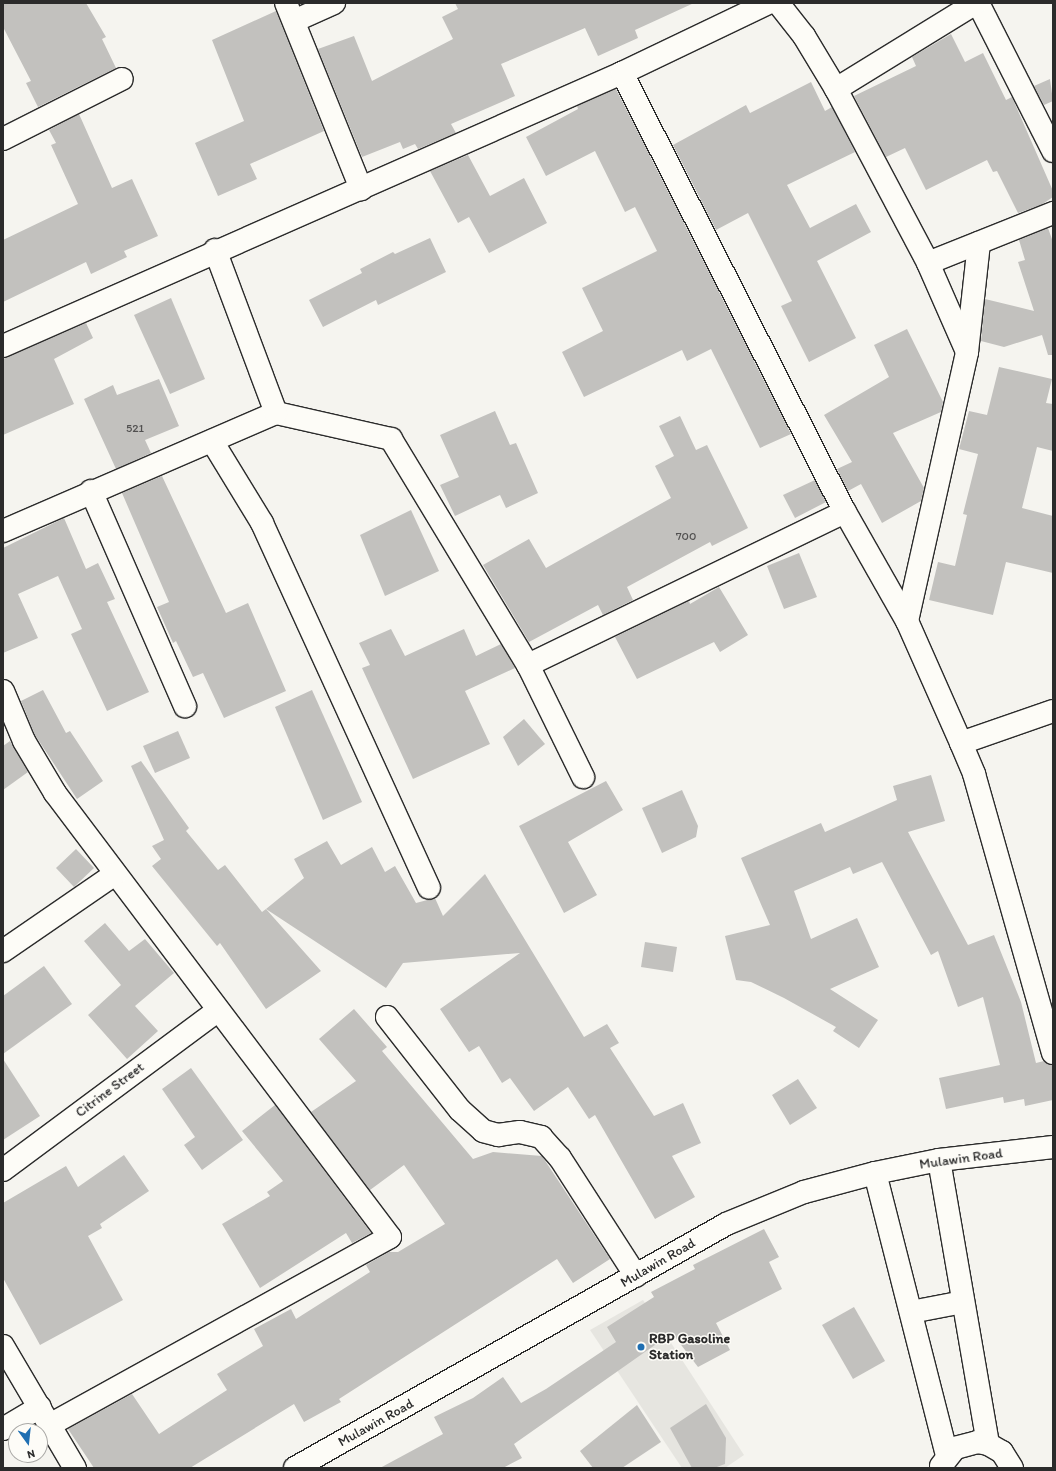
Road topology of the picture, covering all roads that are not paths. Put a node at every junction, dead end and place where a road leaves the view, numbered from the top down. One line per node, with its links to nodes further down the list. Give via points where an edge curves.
1 (334, 3): 5 (street)
2 (768, 3): 6 (street)
3 (778, 3): 8 (street, via 804,36)
4 (977, 3): 8 (street); 10 (street)
5 (290, 12): 11 (street)
6 (622, 73): 11 (street); 21 (street)
7 (122, 78): 9 (street)
8 (836, 89): 15 (street)
9 (3, 139)
10 (1053, 151)
11 (361, 189): 14 (street)
12 (1053, 213): 13 (street)
13 (979, 243): 15 (street); 17 (street)
14 (215, 250): 16 (street); 18 (street)
15 (928, 263): 17 (street)
16 (3, 346)
17 (967, 352): 23 (street)
18 (276, 413): 19 (street); 24 (street, via 391,438)
19 (212, 441): 20 (street); 31 (street, via 262,523)
20 (92, 490): 22 (street); 26 (street)
21 (845, 512): 23 (street); 24 (street)
22 (3, 531)
23 (907, 621): 28 (street)
24 (528, 666): 29 (street)
25 (3, 691): 30 (street, via 24,741 55,793)
26 (185, 706)
27 (1053, 711): 28 (street)
28 (961, 743): 35 (street, via 974,774)
29 (583, 777)
30 (115, 874): 32 (street); 33 (street)
31 (430, 888)
32 (3, 951)
33 (217, 1011): 38 (street, Citrine Street); 44 (street, via 390,1237)
34 (387, 1017): 40 (street, via 460,1110 483,1131 498,1135 520,1132 541,1137 546,1142 560,1158)
35 (1053, 1053)
36 (1053, 1148): 37 (street, Mulawin Road)
37 (939, 1160): 39 (street, Mulawin Road); 41 (street)
38 (3, 1170)
39 (875, 1172): 40 (street, Mulawin Road, via 804,1192 726,1224); 42 (street)
40 (636, 1276): 49 (street, Mulawin Road)
41 (963, 1302): 42 (street); 46 (street)
42 (911, 1312): 47 (street)
43 (3, 1346): 44 (street)
44 (46, 1416): 45 (street); 48 (street)
45 (3, 1429)
46 (988, 1444): 47 (street, via 965,1444); 50 (street, via 1002,1452)
47 (943, 1462)
48 (75, 1468)
49 (295, 1468)
50 (1012, 1468)

